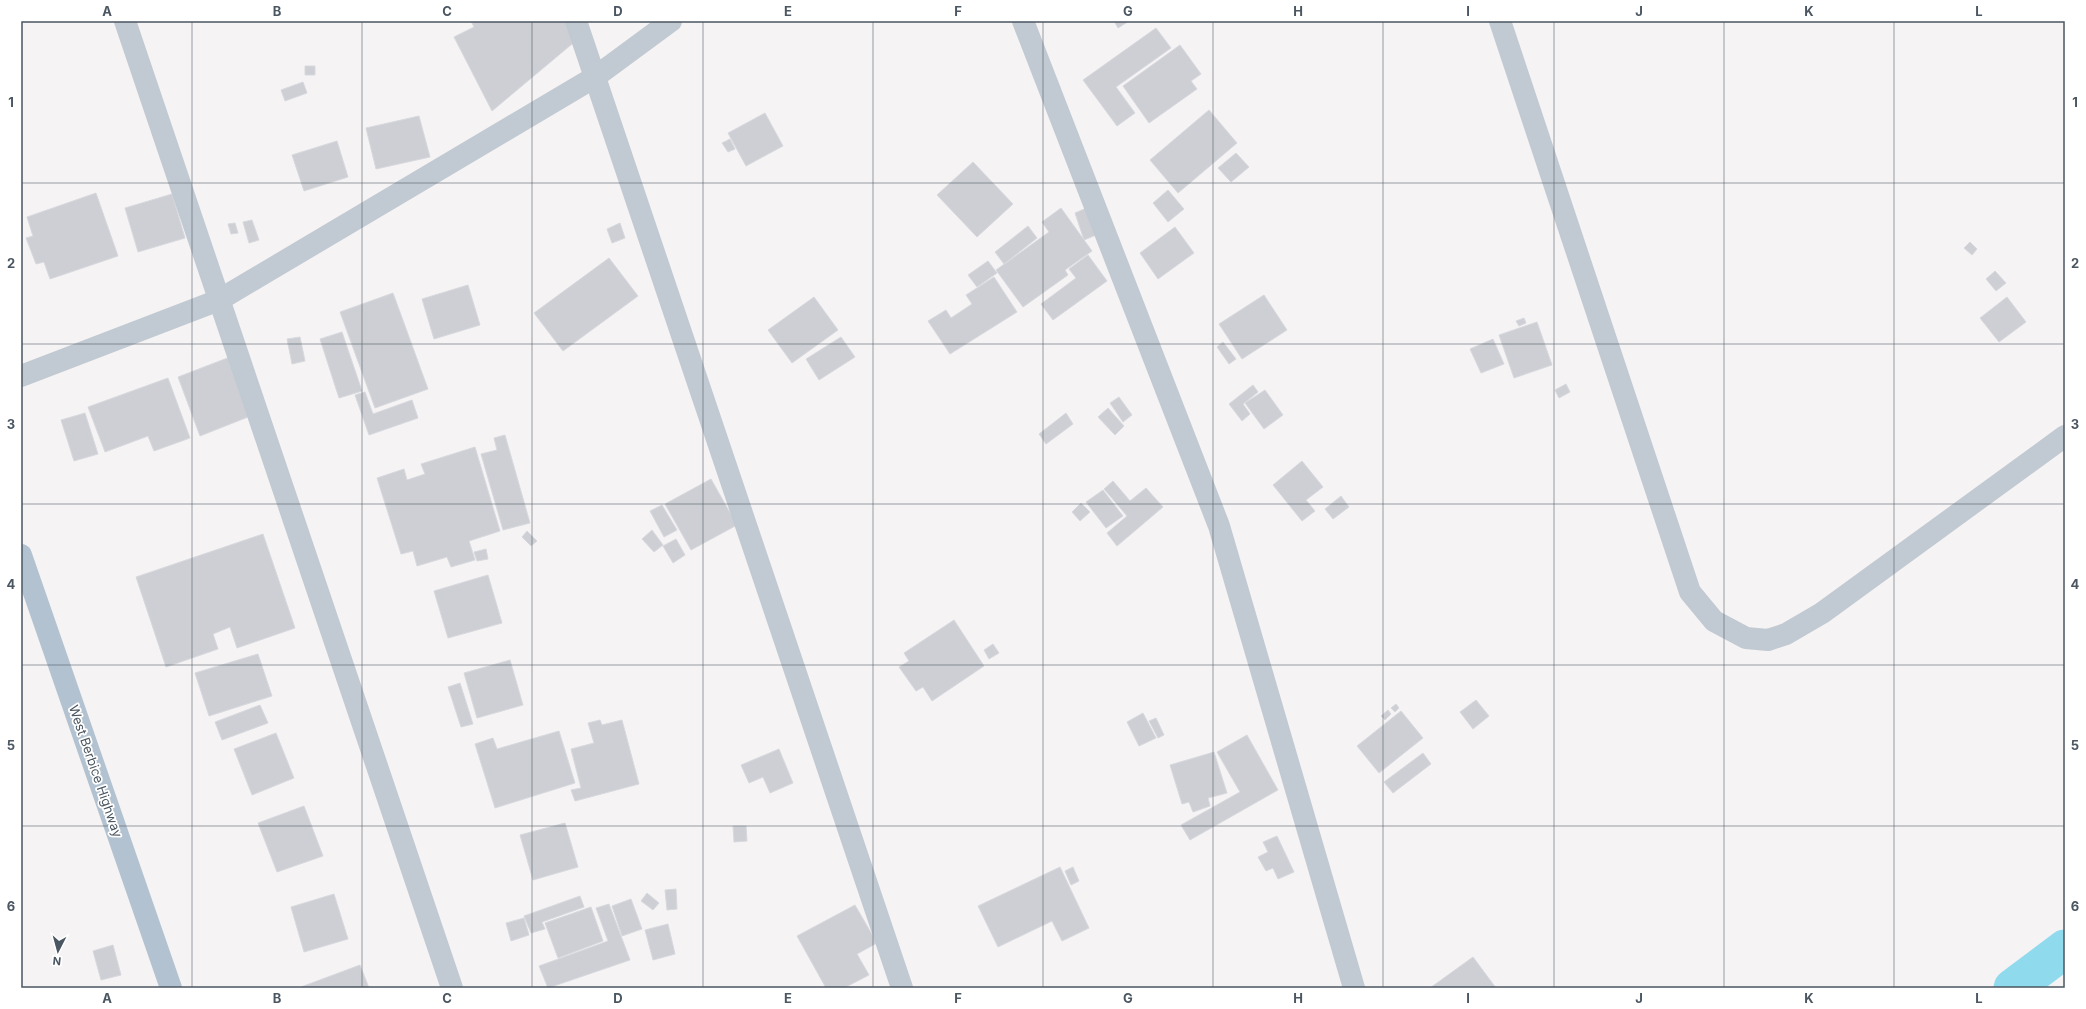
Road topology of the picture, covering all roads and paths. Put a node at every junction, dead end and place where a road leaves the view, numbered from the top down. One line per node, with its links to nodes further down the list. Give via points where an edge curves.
1 (124, 21): 7 (street)
2 (576, 21): 6 (street)
3 (671, 21): 6 (street)
4 (1023, 21): 14 (street, via 1219,526)
5 (1500, 21): 9 (street, via 1690,592 1714,621 1746,638 1768,640 1786,634 1822,613)
6 (595, 77): 7 (street); 13 (street)
7 (219, 300): 8 (street); 12 (street)
8 (21, 376)
9 (2065, 436)
10 (21, 555): 11 (main road, West Berbice Highway)
11 (171, 988)
12 (452, 988)
13 (902, 988)
14 (1354, 988)

